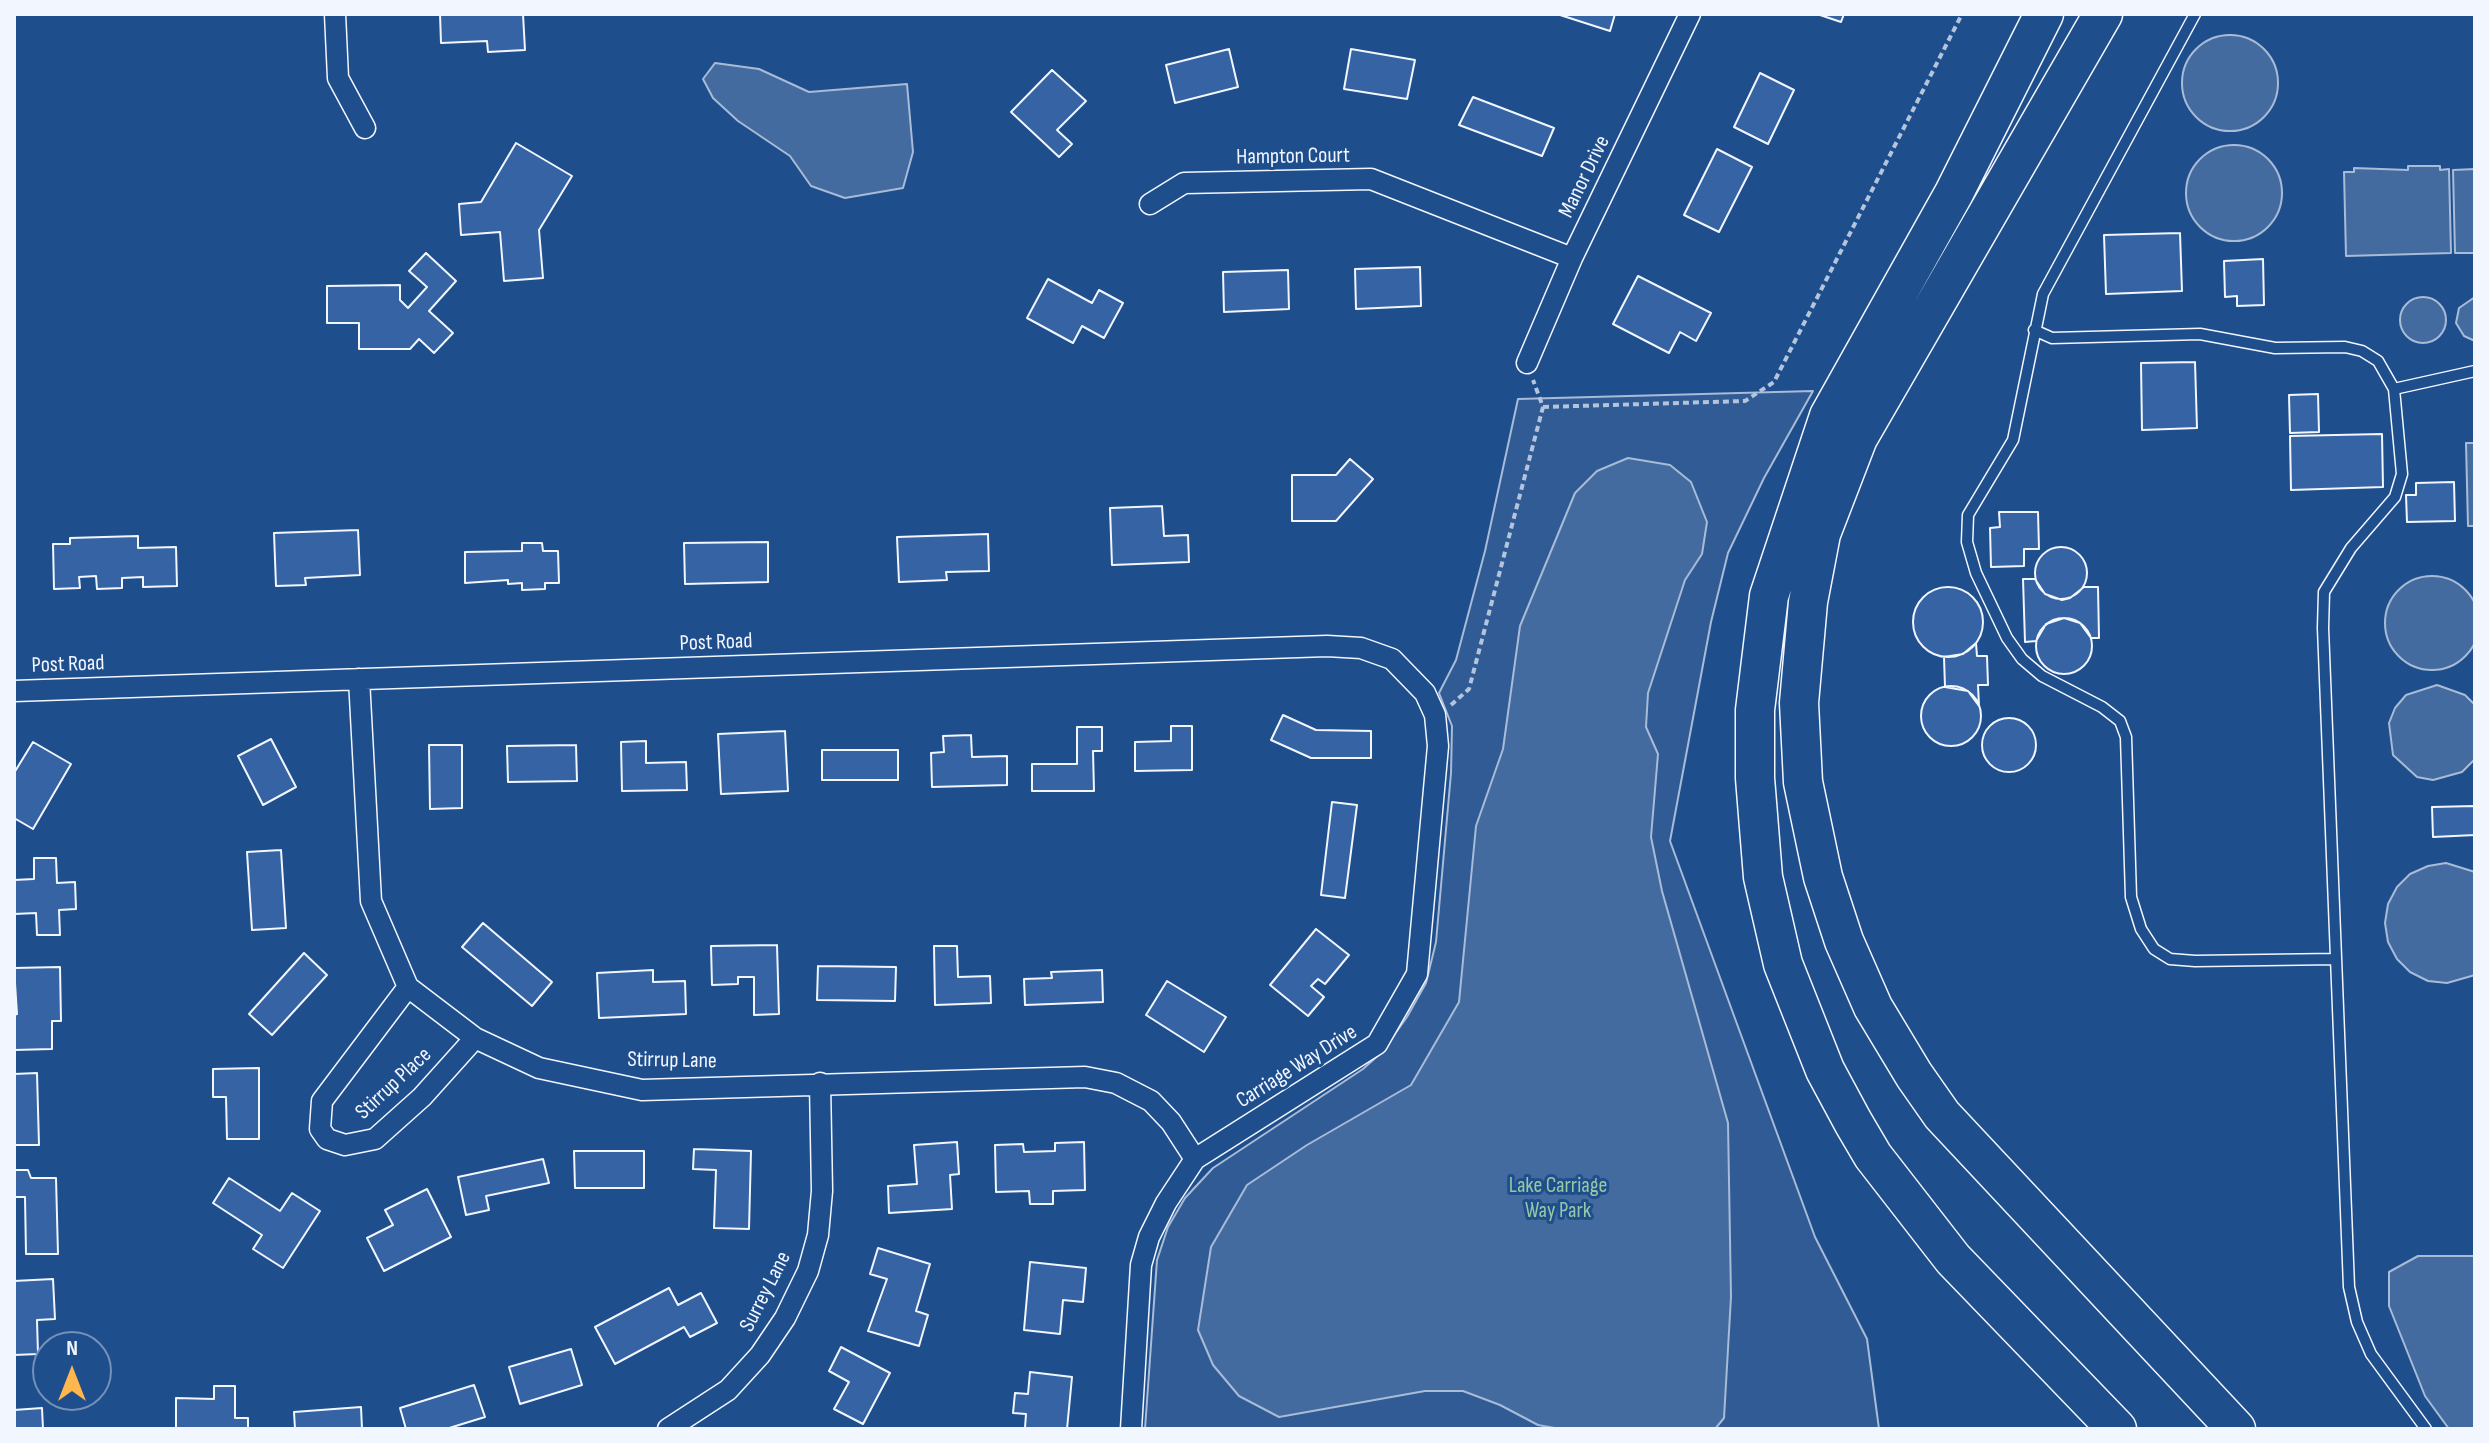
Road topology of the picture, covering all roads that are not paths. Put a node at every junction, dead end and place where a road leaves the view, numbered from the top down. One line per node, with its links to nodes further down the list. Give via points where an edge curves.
1 (335, 14): 6 (street, via 338,78)
2 (1690, 14): 8 (street, Manor Drive)
3 (2044, 14): 23 (highway, via 1954,193 1824,429 1769,596 1755,710 1755,778 1763,877 1783,964 1825,1070 1853,1122 1953,1259)
4 (2103, 14): 24 (highway, via 1853,451 1821,534 1808,602 1799,703 1803,782 1823,877 1844,941 1873,1007 1914,1075 1942,1115)
5 (2195, 14): 9 (lane, via 2043,294)
6 (365, 128)
7 (1150, 204): 8 (street, Hampton Court, via 1184,183 1371,179)
8 (1572, 258): 10 (street, Manor Drive)
9 (2034, 330): 12 (lane, via 2052,338 2200,334 2275,348 2345,347 2378,361); 16 (lane, via 2013,440 1968,515 1967,542 1976,573 2022,659 2120,721 2126,737 2131,897 2141,929 2154,949 2170,959)
10 (1527, 363)
11 (2475, 371): 12 (lane)
12 (2394, 389): 16 (lane, via 2402,474 2395,497 2351,548 2324,592)
13 (1411, 676): 14 (street, Post Road, via 1392,659 1361,648 1327,646); 20 (street, Carriage Way Drive, via 1435,715 1438,746 1417,974 1377,1044)
14 (359, 679): 15 (street, Post Road); 17 (street, Stirrup Lane, via 371,901)
15 (14, 691)
16 (2335, 959): 25 (lane, via 2349,1287 2371,1354)
17 (408, 987): 18 (street, Stirrup Lane); 18 (street, Stirrup Place, via 322,1101 320,1129 327,1139 345,1145 375,1139)
18 (475, 1038): 19 (street, Stirrup Lane, via 539,1068 642,1090)
19 (820, 1083): 20 (street, Stirrup Lane, via 1085,1077 1116,1083 1151,1101); 21 (street, Surrey Lane, via 821,1213 808,1271 760,1355 728,1390)
20 (1195, 1159): 22 (street, Carriage Way Drive, via 1166,1203 1141,1265)
21 (668, 1429)
22 (1131, 1429)
23 (2117, 1429)
24 (2236, 1429)
25 (2426, 1429)

